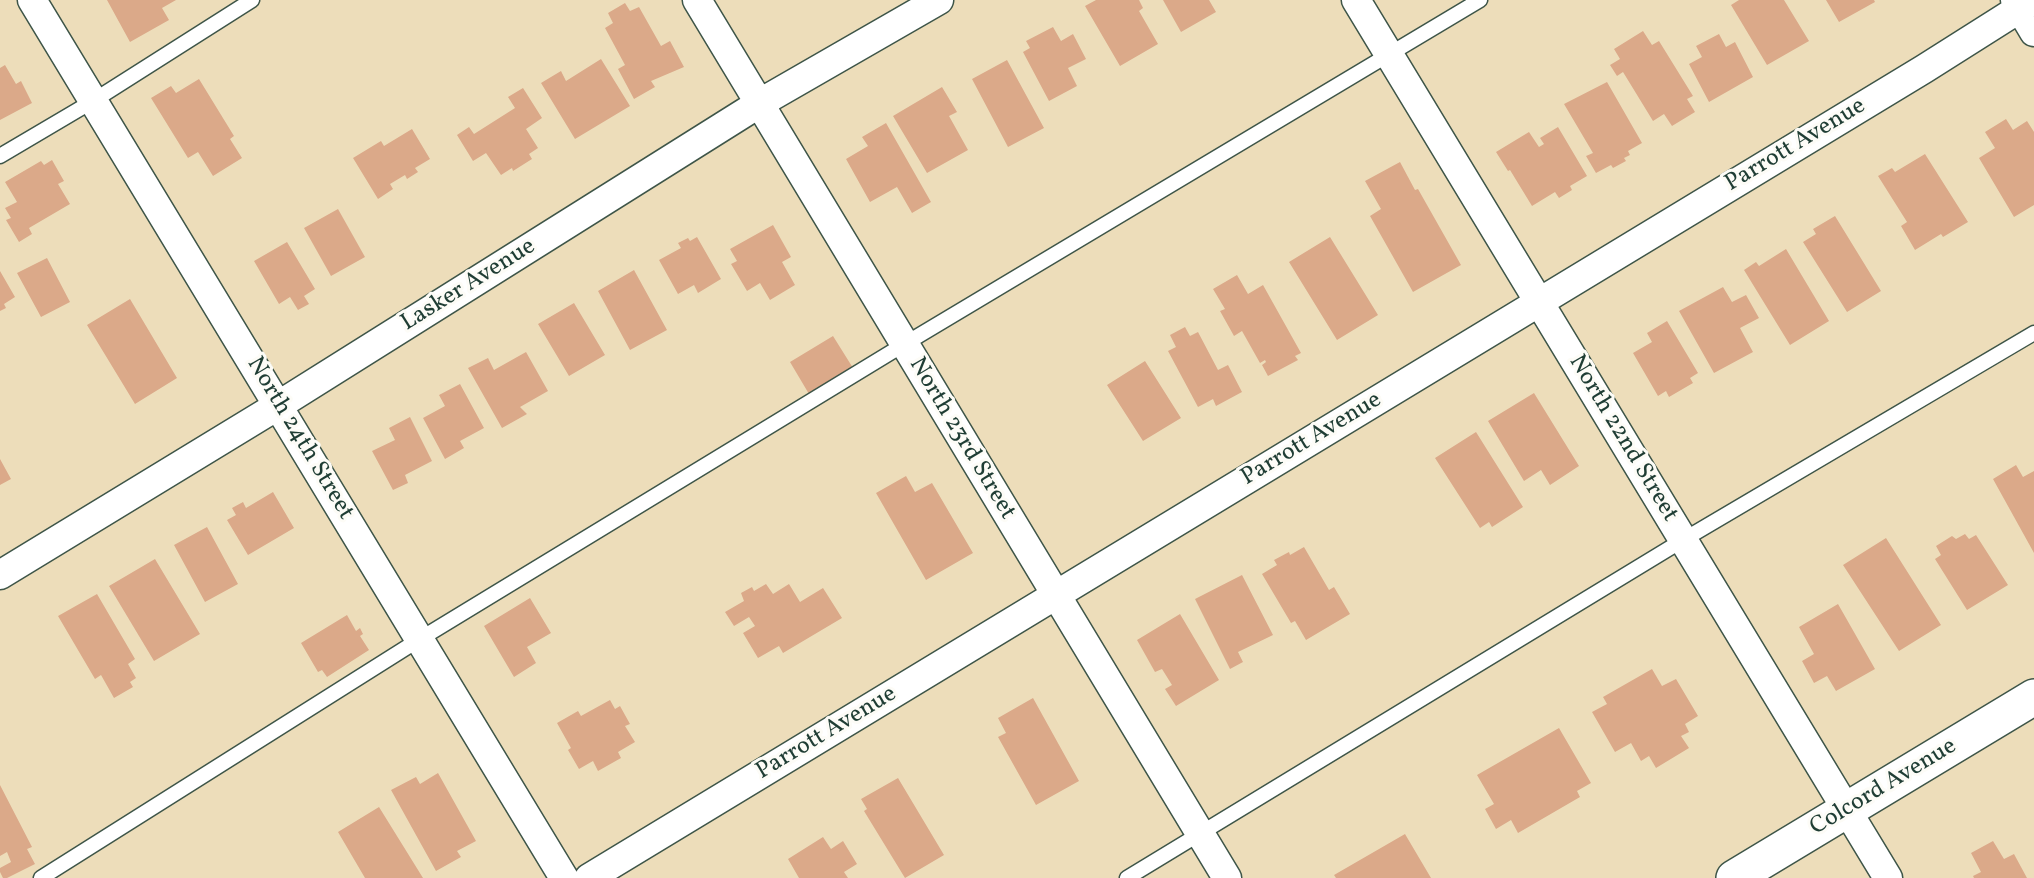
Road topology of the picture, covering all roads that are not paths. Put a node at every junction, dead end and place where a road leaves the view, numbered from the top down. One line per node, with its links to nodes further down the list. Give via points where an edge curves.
1 (32, 0): 10 (street, North 24th Street)
2 (252, 0): 10 (lane)
3 (697, 0): 11 (street, North 23rd Street)
4 (939, 0): 11 (street, Lasker Avenue)
5 (1356, 0): 9 (street, North 22nd Street)
6 (1480, 0): 9 (lane)
7 (2022, 3): 8 (street); 13 (street, Parrott Avenue, via 1924,69)
8 (2034, 32)
9 (1389, 53): 13 (street, North 22nd Street); 15 (lane)
10 (93, 100): 12 (lane); 16 (street, North 24th Street)
11 (760, 103): 15 (street, North 23rd Street); 16 (street, Lasker Avenue)
12 (0, 156)
13 (1539, 302): 17 (street, North 22nd Street); 19 (street, Parrott Avenue)
14 (2034, 333): 17 (lane)
15 (904, 345): 19 (street, North 23rd Street); 20 (lane)
16 (279, 405): 18 (street, Lasker Avenue); 20 (street, North 24th Street)
17 (1683, 540): 22 (street, North 22nd Street); 23 (lane)
18 (0, 575)
19 (1056, 596): 23 (street, North 23rd Street); 26 (street, Parrott Avenue)
20 (420, 639): 24 (lane); 25 (street, North 24th Street)
21 (2034, 697): 22 (street, Colcord Avenue)
22 (1847, 810): 29 (street, Colcord Avenue); 30 (street, North 22nd Street)
23 (1200, 834): 27 (lane); 28 (street, North 23rd Street)
24 (41, 878)
25 (564, 878)
26 (589, 878)
27 (1127, 878)
28 (1227, 878)
29 (1734, 878)
30 (1888, 878)

